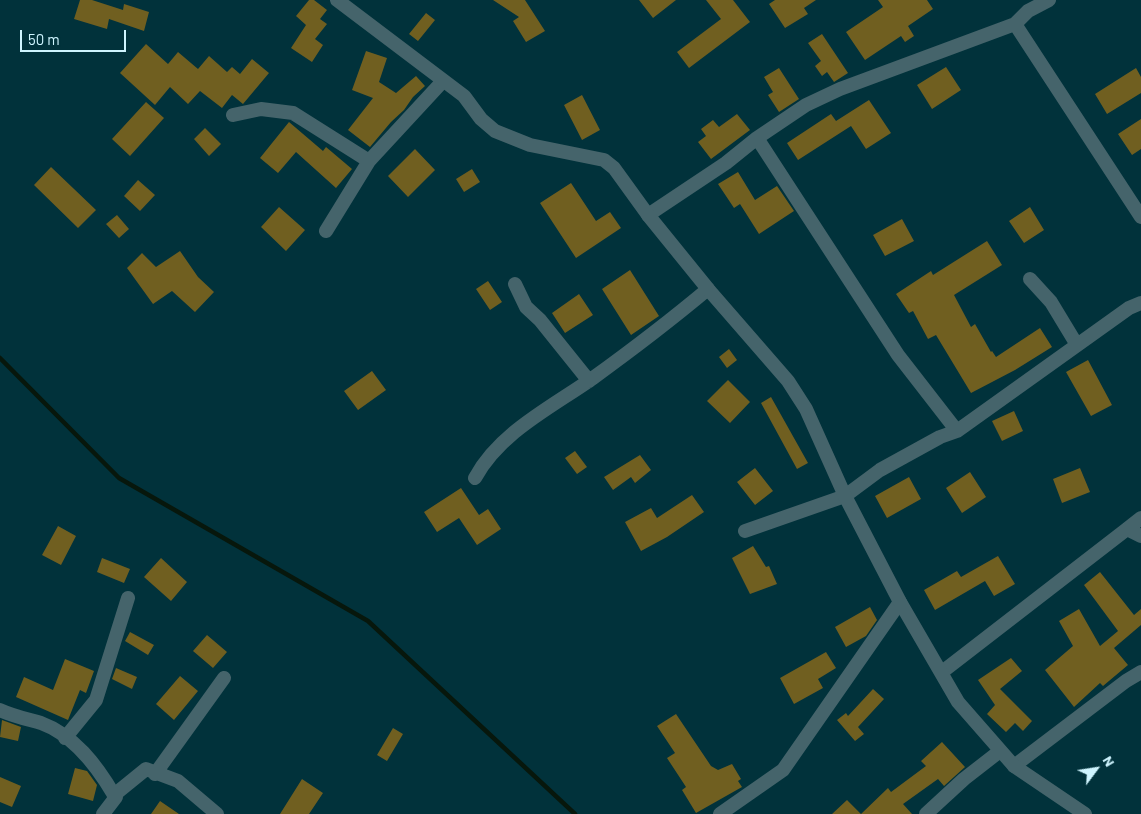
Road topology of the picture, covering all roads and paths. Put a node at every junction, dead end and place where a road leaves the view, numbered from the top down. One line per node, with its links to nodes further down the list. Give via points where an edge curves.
1 (337, 0): 4 (street)
2 (1049, 0): 3 (street, via 1028,11)
3 (1015, 24): 6 (street, via 840,89 806,105); 9 (street)
4 (443, 81): 7 (street); 8 (street, via 464,96 481,119 495,131 530,145 604,160 624,180)
5 (233, 115): 7 (street, via 261,109 293,113)
6 (757, 138): 8 (street, via 726,163); 17 (street, via 898,355)
7 (369, 161): 10 (street)
8 (648, 215): 13 (street)
9 (1141, 217)
10 (326, 231)
11 (1030, 279): 15 (street, via 1051,302)
12 (515, 284): 16 (street, via 526,307)
13 (708, 289): 16 (street); 19 (street, via 793,388 818,432)
14 (1141, 303): 15 (street)
15 (1077, 345): 17 (street)
16 (589, 381): 18 (street, via 519,429 486,459)
17 (957, 431): 19 (street, via 880,470)
18 (476, 478)
19 (845, 496): 22 (street); 25 (street)
20 (1141, 518): 21 (street)
21 (1127, 529): 23 (street); 26 (street)
22 (745, 531)
23 (1141, 536)
24 (128, 598): 30 (street, via 96,700)
25 (900, 602): 26 (street); 37 (street, via 783,770)
26 (942, 672): 31 (street, via 958,702)
27 (1141, 672): 32 (street)
28 (224, 678): 33 (street)
29 (0, 710): 30 (street, via 43,724)
30 (65, 738): 34 (street, via 82,750 98,768)
31 (1000, 751): 32 (street); 38 (street)
32 (1014, 766): 39 (street)
33 (156, 774): 34 (street, via 146,770); 36 (street, via 178,781)
34 (114, 795): 35 (street, via 116,797)
35 (102, 814)
36 (217, 814)
37 (720, 814)
38 (926, 814)
39 (1085, 814)

